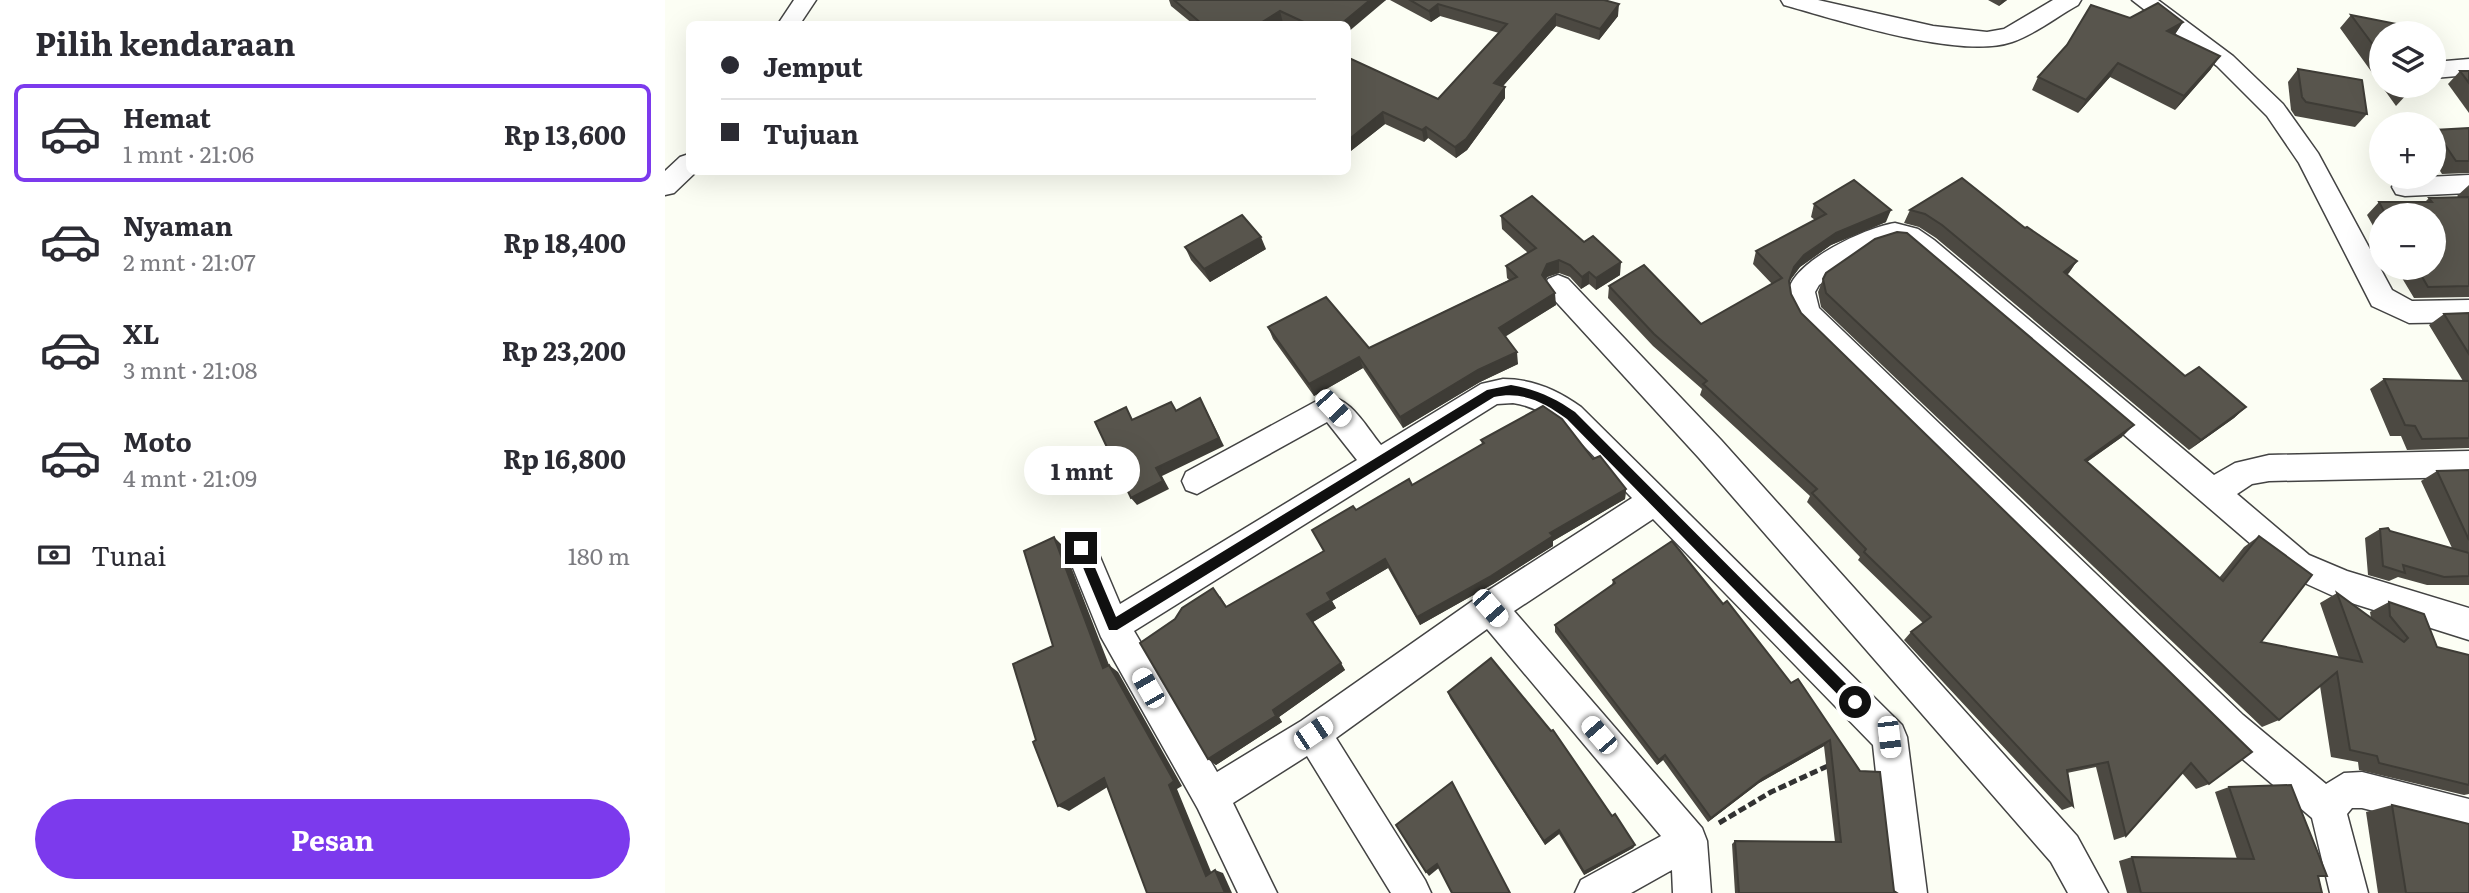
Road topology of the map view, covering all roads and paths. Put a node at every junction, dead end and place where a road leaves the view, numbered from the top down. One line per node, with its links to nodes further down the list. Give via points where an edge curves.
1 (805, 0): 5 (street)
2 (1792, 0): 3 (street, via 1986,40 2005,37)
3 (2070, 0)
4 (2143, 0): 13 (street, via 2225,61 2275,110 2309,159 2382,298 2418,314)
5 (791, 21)
6 (2469, 67): 7 (street)
7 (2446, 69)
8 (686, 166): 11 (street)
9 (2469, 184): 10 (street)
10 (2446, 185)
11 (665, 186)
12 (1558, 286): 34 (street, via 1710,449 2064,849)
13 (2469, 311)
14 (1377, 463): 16 (street, via 1333,408); 18 (street, via 1491,393 1511,389 1553,402 1571,416); 22 (street)
15 (2469, 464): 17 (street, via 2269,467 2246,472)
16 (1198, 481)
17 (2213, 492): 21 (street, via 2298,565 2318,576); 26 (street, via 1907,235 1879,234 1802,286 1800,301 1828,336 2231,727)
18 (1654, 501): 20 (street); 24 (street)
19 (1081, 548): 22 (street)
20 (1490, 608): 23 (street); 28 (street)
21 (2469, 624)
22 (1113, 626): 25 (street)
23 (1313, 733): 25 (street); 30 (street)
24 (1889, 737): 28 (path, via 1771,792); 33 (street)
25 (1211, 796): 29 (street)
26 (2327, 808): 27 (street, via 2344,791 2362,790); 35 (street)
27 (2469, 817)
28 (1689, 841): 31 (street); 32 (street)
29 (1258, 893)
30 (1412, 893)
31 (1594, 893)
32 (1692, 893)
33 (1908, 893)
34 (2089, 893)
35 (2349, 893)

